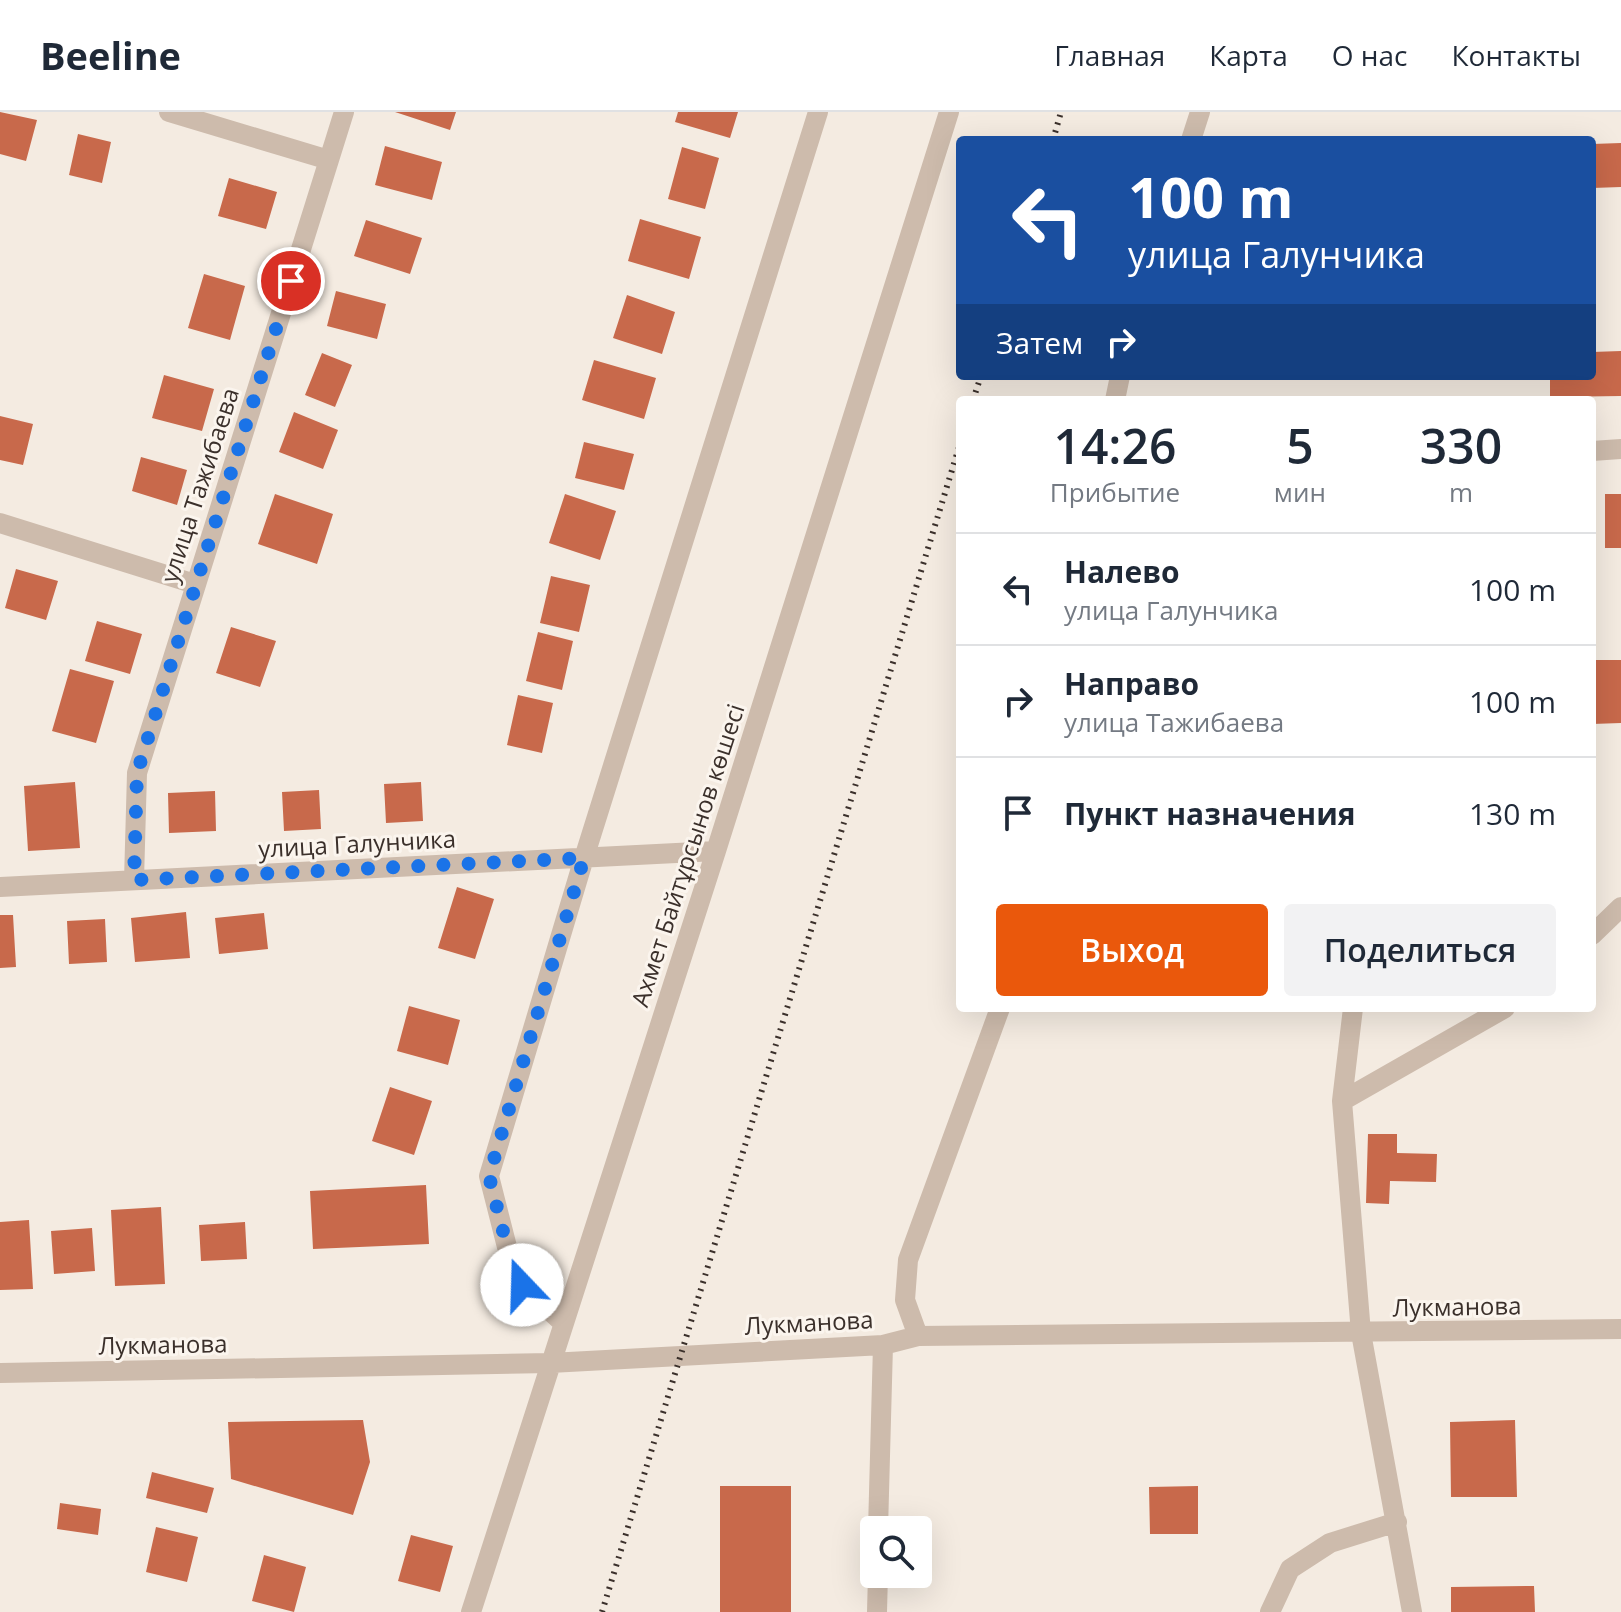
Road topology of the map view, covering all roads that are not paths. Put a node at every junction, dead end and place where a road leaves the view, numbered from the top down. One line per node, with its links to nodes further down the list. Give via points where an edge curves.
1 (169, 112): 7 (street)
2 (344, 112): 7 (street, улица Тажибаева)
3 (818, 112): 13 (street)
4 (949, 112): 12 (street, Ахмет Байтұрсынов көшесі)
5 (1200, 112): 6 (street)
6 (1192, 136)
7 (329, 160): 11 (street, улица Тажибаева)
8 (1621, 449): 9 (street)
9 (1596, 451)
10 (0, 523): 11 (street)
11 (195, 584): 14 (street, улица Тажибаева, via 137,773)
12 (716, 851): 13 (street, улица Галунчика); 22 (street, Ахмет Байтұрсынов көшесі)
13 (584, 858): 14 (street, улица Галунчика); 22 (street, via 489,1176 522,1285)
14 (134, 880): 15 (street, улица Галунчика)
15 (0, 887)
16 (1621, 907): 17 (street)
17 (1596, 931)
18 (999, 1012): 25 (street, via 908,1260 905,1300)
19 (1353, 1012): 21 (street)
20 (1498, 1012): 21 (street)
21 (1342, 1101): 24 (street)
22 (563, 1323): 27 (street, Ахмет Байтұрсынов көшесі)
23 (1621, 1329): 24 (street, Лукманова)
24 (1361, 1333): 25 (street, Лукманова); 30 (street)
25 (918, 1336): 26 (street, Лукманова)
26 (883, 1345): 27 (street, Лукманова); 29 (street)
27 (550, 1363): 28 (street, Лукманова); 32 (street, Ахмет Байтұрсынов көшесі)
28 (0, 1373)
29 (878, 1516)
30 (1397, 1522): 34 (street, via 1330,1543 1290,1569); 35 (street)
31 (878, 1588): 33 (street)
32 (471, 1612)
33 (877, 1612)
34 (1270, 1612)
35 (1412, 1612)

